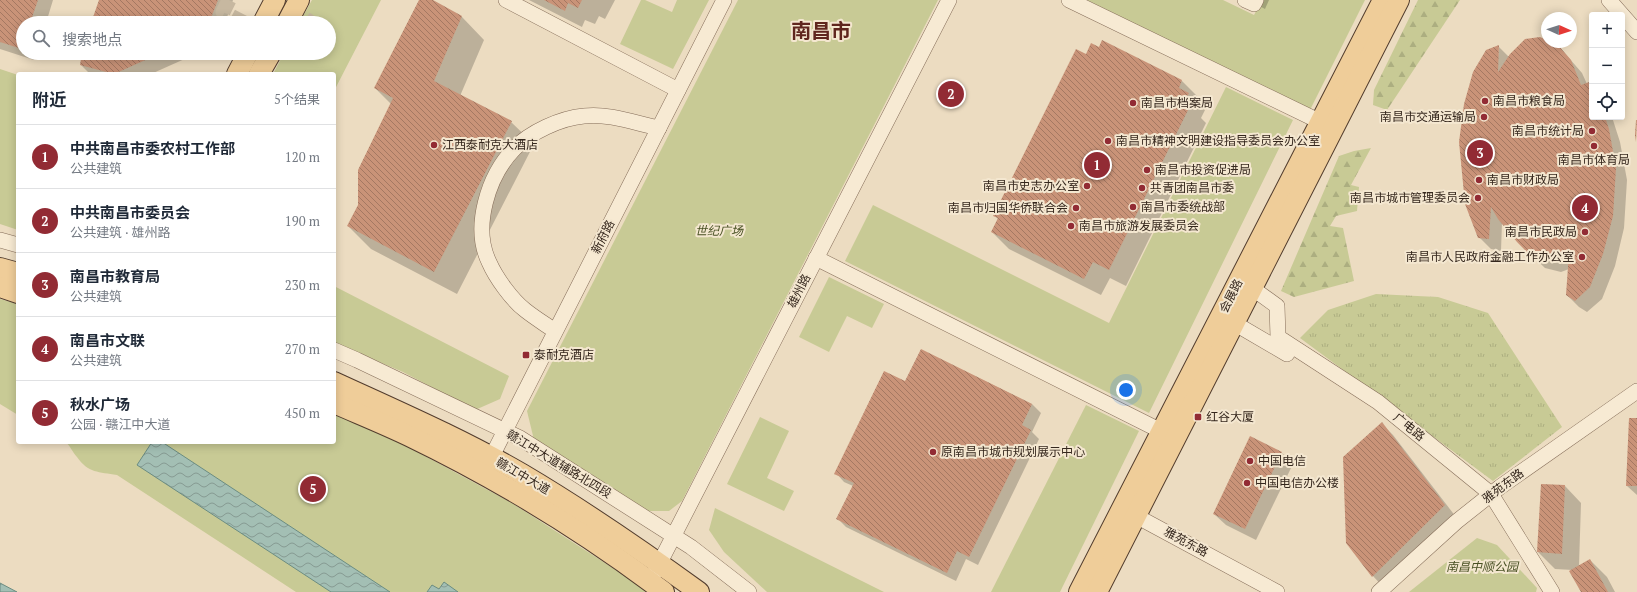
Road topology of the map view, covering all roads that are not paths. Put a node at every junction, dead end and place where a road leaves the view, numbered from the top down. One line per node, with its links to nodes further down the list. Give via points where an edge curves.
1 (275, 0): 12 (main road)
2 (299, 0): 13 (main road)
3 (506, 0): 19 (street)
4 (724, 0): 19 (street, 新府路)
5 (949, 0): 24 (street, 雄州路)
6 (1069, 0): 20 (street)
7 (1245, 0): 8 (street, via 1254,4)
8 (1256, 0)
9 (1383, 0): 20 (main road, 会展路)
10 (1399, 0): 20 (main road, 会展路)
11 (1609, 0): 14 (street)
12 (267, 16)
13 (291, 16)
14 (1637, 32)
15 (244, 60): 17 (main road)
16 (267, 60): 18 (main road)
17 (238, 72)
18 (260, 72)
19 (678, 90): 21 (street, 新府路)
20 (1327, 125): 28 (main road, 会展路); 37 (main road, 会展路)
21 (659, 128): 31 (street, 新府路); 31 (street, via 606,116 584,116 543,128 514,149 492,183 483,218 482,238 488,262 502,285 524,309)
22 (0, 240): 23 (street)
23 (16, 244)
24 (816, 258): 37 (street); 41 (street, 雄州路)
25 (0, 268): 26 (main road)
26 (16, 272)
27 (0, 287): 29 (main road)
28 (1252, 288): 30 (main road, 会展路); 39 (street, 广电路, via 1277,306 1278,337 1378,402)
29 (16, 291)
30 (1234, 323): 37 (main road, 会展路); 39 (street, 广电路, via 1372,405)
31 (555, 331): 36 (street, 新府路)
32 (336, 351): 36 (street, 赣江中大道辅路北四段)
33 (336, 383): 38 (main road, 赣江中大道, via 427,424)
34 (1637, 391): 39 (street, 雅苑东路)
35 (336, 404): 38 (main road, 赣江中大道)
36 (504, 431): 38 (street, 新府路); 41 (street, 赣江中大道辅路北四段, via 520,438)
37 (1169, 435): 40 (main road, 会展路); 46 (main road, 会展路)
38 (486, 466): 42 (main road, 赣江中大道, via 521,474); 43 (main road, 赣江中大道)
39 (1489, 496): 49 (street, 雅苑东路, via 1456,522); 50 (street, 广电路); 51 (street, 广电路)
40 (1136, 516): 47 (main road, 会展路); 48 (street, 雅苑东路)
41 (674, 536): 42 (street, 雄州路); 45 (street, 赣江中大道辅路北四段)
42 (659, 564): 43 (street, 雄州路); 44 (main road, 赣江中大道)
43 (657, 587)
44 (699, 592)
45 (749, 592)
46 (1079, 592)
47 (1097, 592)
48 (1277, 592)
49 (1379, 592)
50 (1541, 592)
51 (1552, 592)

